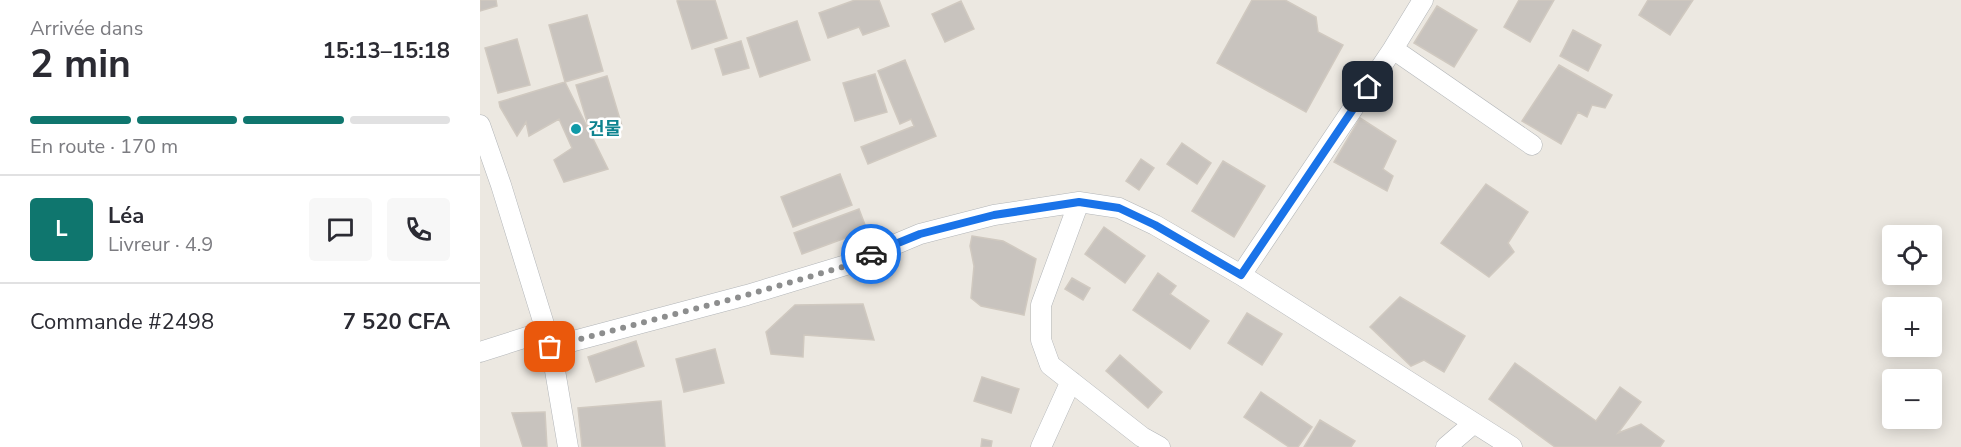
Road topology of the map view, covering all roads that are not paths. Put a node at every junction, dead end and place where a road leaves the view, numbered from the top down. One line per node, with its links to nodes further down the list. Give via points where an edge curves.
1 (1423, 0): 2 (street)
2 (1393, 49): 4 (street); 6 (street)
3 (480, 125): 7 (street)
4 (1532, 145)
5 (1079, 202): 6 (street, via 1119,208); 7 (street, via 994,215 920,234 846,266 747,295); 9 (street, via 1041,306 1041,340 1050,365)
6 (1241, 275): 10 (street)
7 (548, 339): 8 (street); 11 (street)
8 (480, 352)
9 (1071, 381): 12 (street); 13 (street)
10 (1474, 423): 14 (street); 15 (street)
11 (568, 447)
12 (1041, 447)
13 (1160, 447)
14 (1446, 447)
15 (1512, 447)

